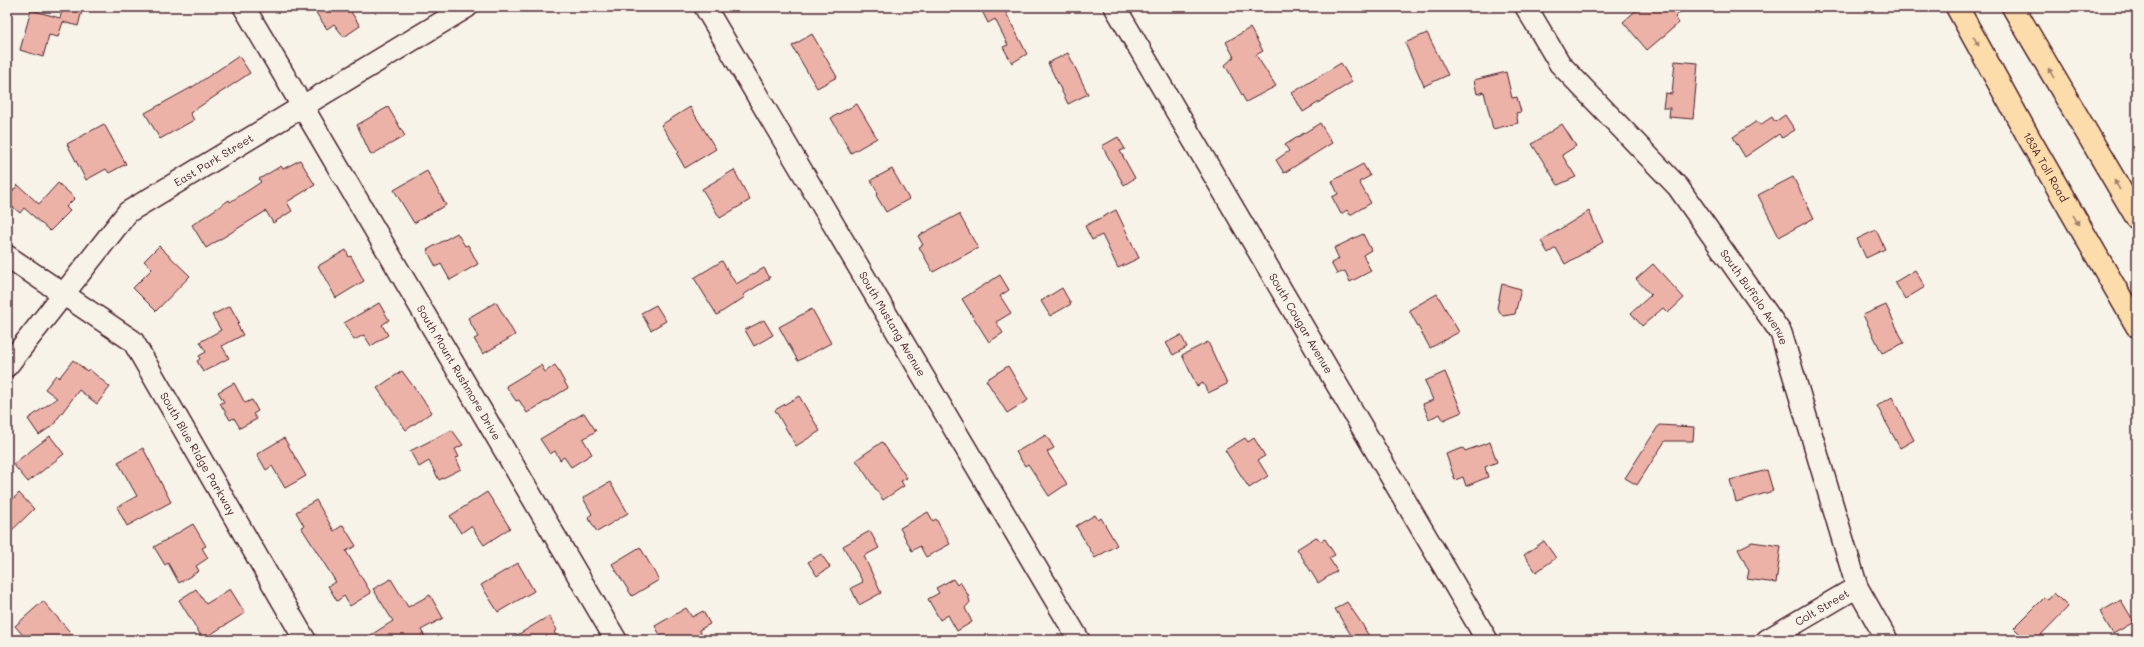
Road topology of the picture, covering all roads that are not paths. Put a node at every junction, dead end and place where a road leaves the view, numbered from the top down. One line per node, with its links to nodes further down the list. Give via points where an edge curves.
1 (244, 7): 8 (street, South Mount Rushmore Drive)
2 (466, 7): 8 (street, East Park Street)
3 (705, 7): 17 (street, South Mustang Avenue)
4 (1115, 7): 18 (street, South Cougar Avenue)
5 (1526, 7): 14 (street, South Buffalo Avenue, via 1560,64 1678,187 1781,333)
6 (1957, 7): 12 (highway, 183A Toll Road, one-way to 12)
7 (2013, 7): 9 (highway, one-way to 7)
8 (302, 105): 11 (street, East Park Street, via 128,212); 16 (street, South Mount Rushmore Drive)
9 (2137, 218)
10 (7, 256): 11 (street, South Blue Ridge Parkway)
11 (62, 293): 13 (street, East Park Street); 15 (street, South Blue Ridge Parkway, via 133,341)
12 (2137, 326)
13 (7, 366)
14 (1857, 587): 19 (street, Colt Street); 20 (street, South Buffalo Avenue)
15 (305, 640)
16 (616, 640)
17 (1079, 640)
18 (1487, 640)
19 (1767, 640)
20 (1887, 640)

